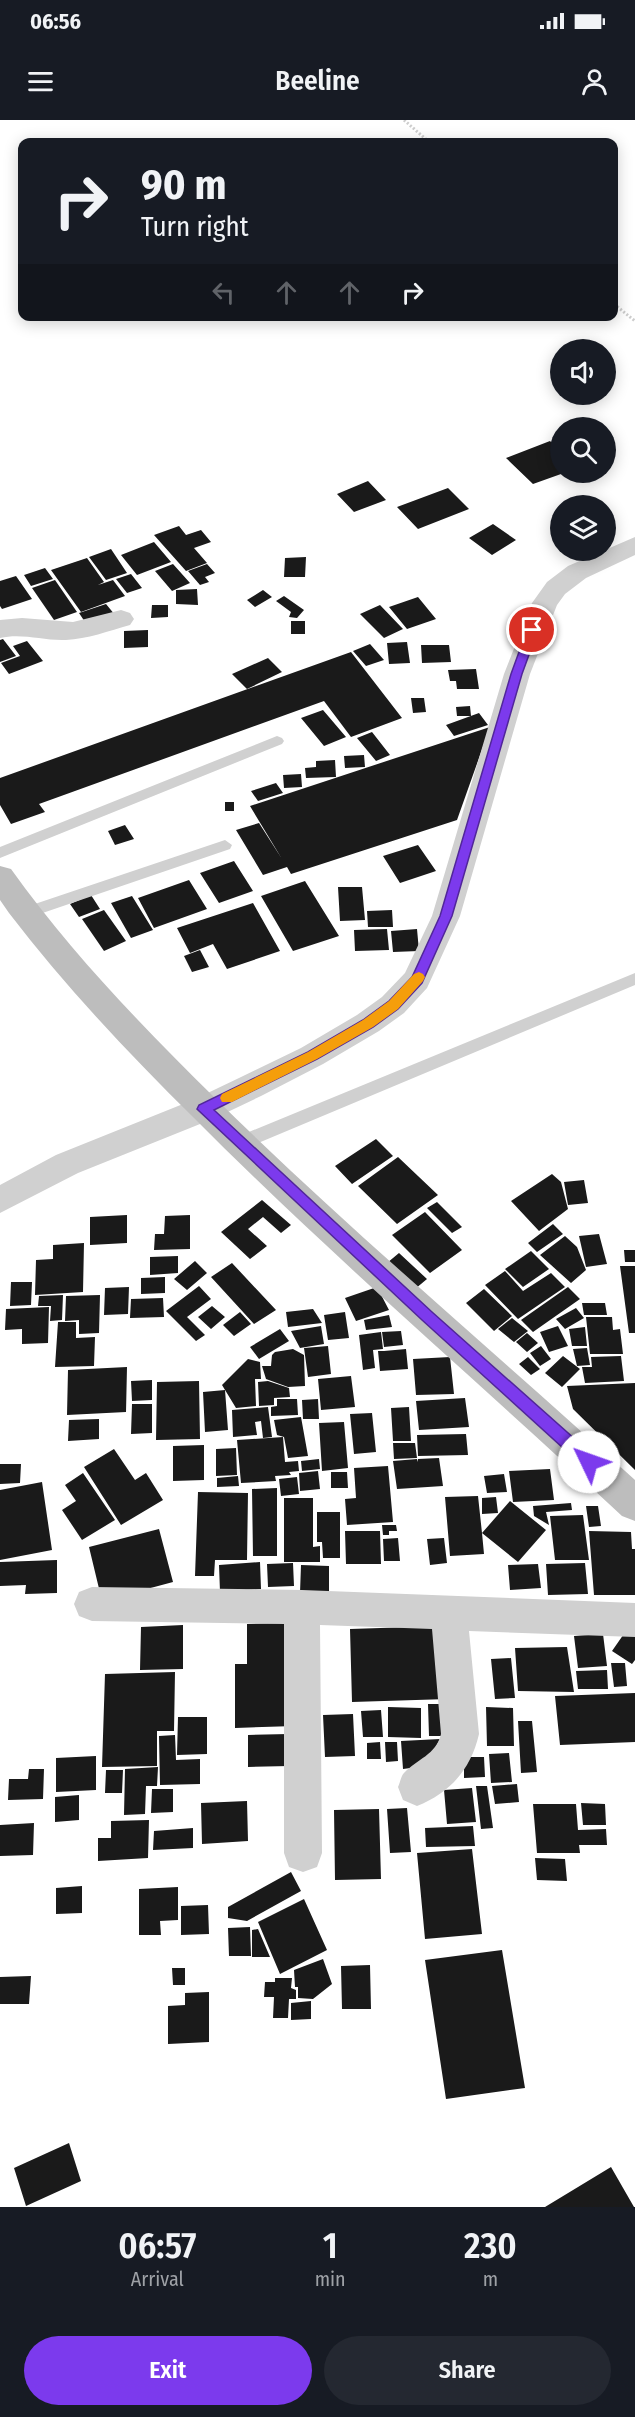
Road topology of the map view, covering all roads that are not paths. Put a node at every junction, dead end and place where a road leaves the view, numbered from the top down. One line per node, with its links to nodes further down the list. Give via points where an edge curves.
1 (635, 544): 10 (street, via 577,572 555,588 544,603 517,674 446,916 417,980 368,1023 312,1056)
2 (121, 619): 3 (street, via 76,630 56,631 21,624)
3 (0, 629)
4 (277, 741): 6 (lane)
5 (225, 845): 8 (lane)
6 (0, 853)
7 (0, 877): 8 (main road)
8 (25, 913): 10 (main road, via 106,1009)
9 (635, 979): 11 (lane)
10 (204, 1109): 11 (main road); 12 (street, via 67,1164)
11 (238, 1144): 13 (main road)
12 (0, 1200)
13 (635, 1504)
14 (92, 1604): 15 (street)
15 (302, 1607): 16 (street); 19 (street)
16 (449, 1612): 17 (street); 18 (street, via 458,1747 443,1768)
17 (635, 1620)
18 (417, 1787)
19 (303, 1853)

